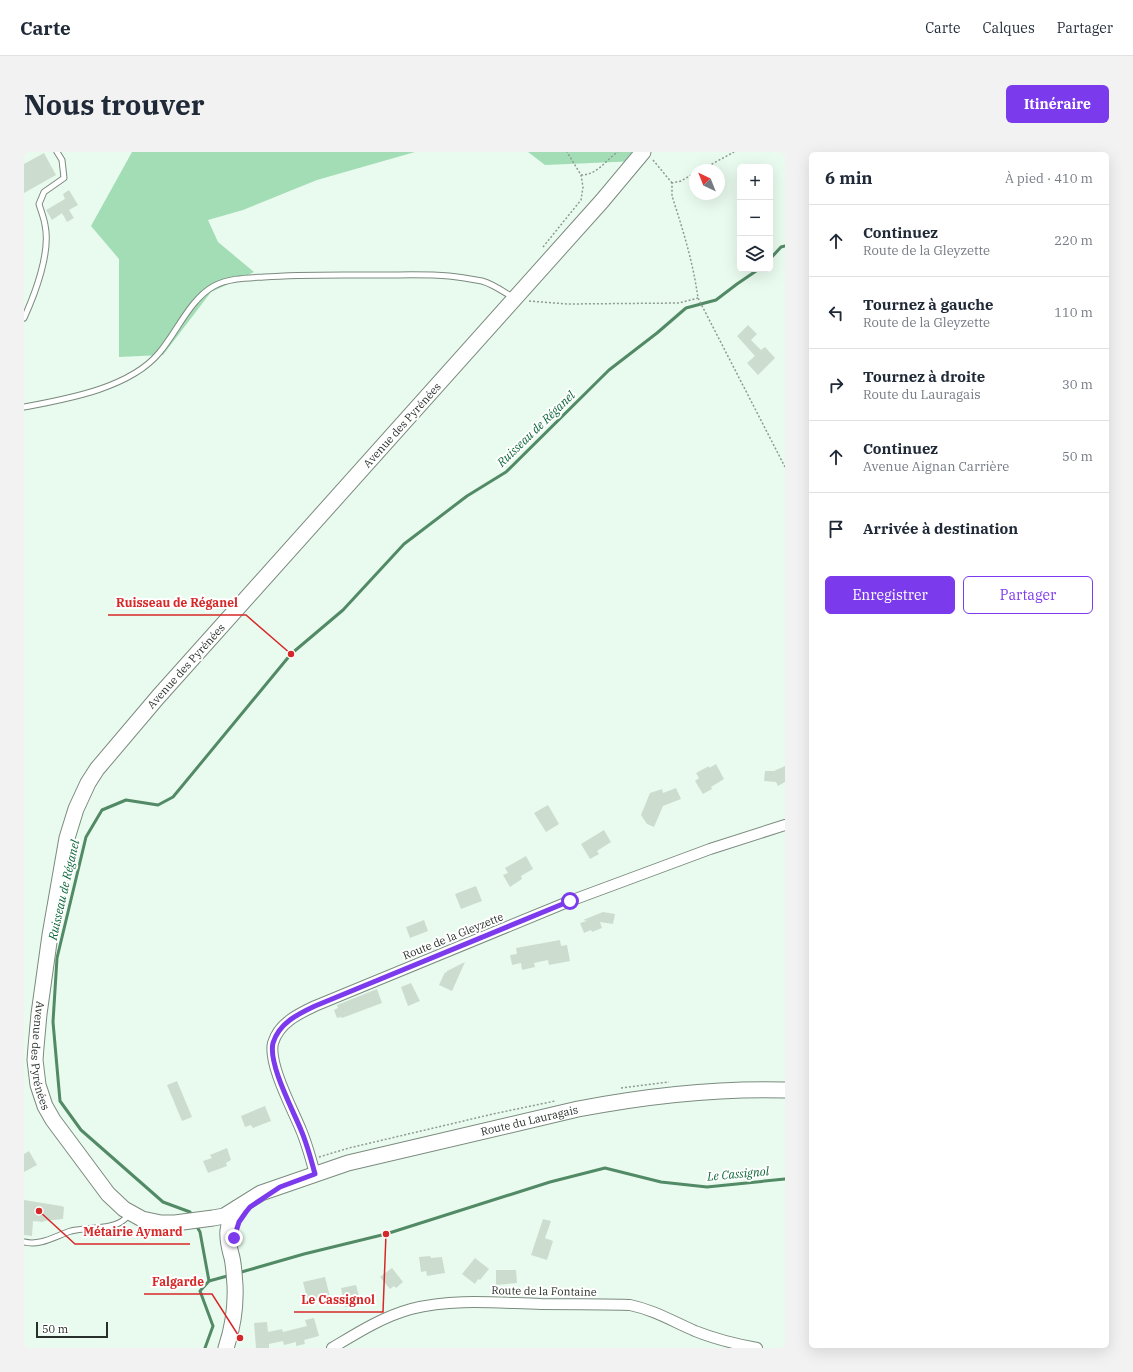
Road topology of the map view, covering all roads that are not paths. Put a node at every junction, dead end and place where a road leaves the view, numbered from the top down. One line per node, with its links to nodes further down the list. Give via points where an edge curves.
1 (57, 152): 4 (lane, via 62,160 64,178 44,192 39,204 46,242 39,277)
2 (646, 154): 3 (street, Avenue des Pyrénées)
3 (514, 299): 5 (lane, via 483,282 449,276 289,275 230,280 216,284 204,292 159,354 134,373 90,392); 10 (street, Avenue des Pyrénées, via 153,703 97,769 81,796 67,838 50,935 35,1060 38,1085 46,1106 61,1132 108,1194)
4 (24, 318)
5 (24, 407)
6 (785, 825): 8 (street, Route de la Gleyzette, via 710,849 570,901 297,1014 277,1034 273,1044 274,1062 302,1132)
7 (785, 1090): 8 (street, Route du Lauragais, via 725,1091 611,1103 384,1154)
8 (315, 1174): 9 (street, Route du Lauragais)
9 (280, 1187): 11 (street, via 250,1207); 11 (street, Avenue des Pyrénées, via 261,1193 224,1216)
10 (131, 1214): 11 (street, Avenue des Pyrénées, via 161,1223 195,1222 204,1219); 12 (lane, via 110,1226 72,1231 32,1244)
11 (227, 1236): 13 (street, via 235,1285 235,1310)
12 (24, 1242)
13 (226, 1348)
14 (332, 1348): 15 (street, Route de la Fontaine, via 389,1316 448,1303 481,1302 630,1305 646,1308 711,1337)
15 (757, 1348)

